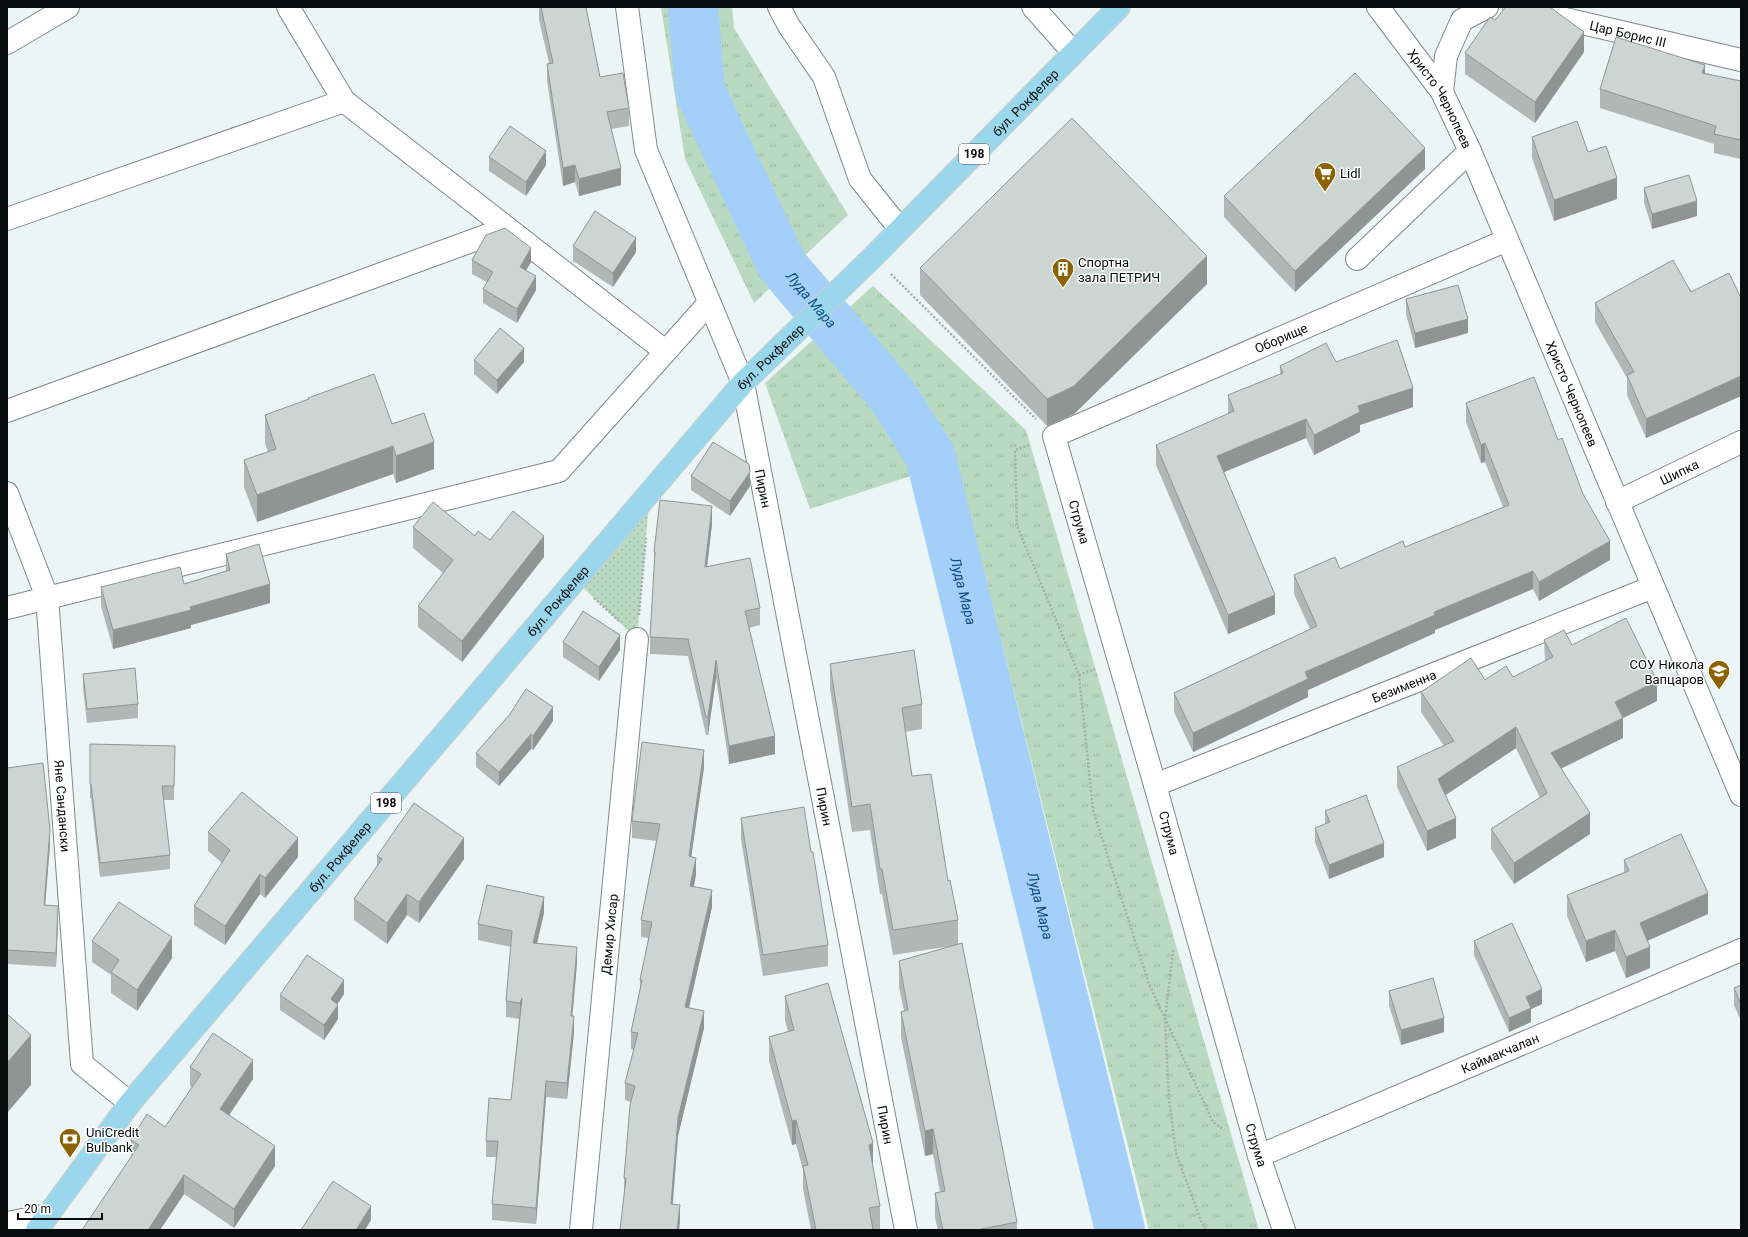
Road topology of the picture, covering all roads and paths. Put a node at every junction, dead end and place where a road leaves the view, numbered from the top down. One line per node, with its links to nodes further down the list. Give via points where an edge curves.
1 (68, 7): 10 (street)
2 (288, 7): 14 (street)
3 (627, 7): 22 (street, Пирин, via 646,150)
4 (778, 7): 18 (street, via 824,77 860,179)
5 (1033, 7): 11 (street)
6 (1119, 7): 11 (main road, бул. Рокфелер / 198)
7 (1378, 7): 13 (street, Христо Чернопеев)
8 (1487, 7): 13 (street, via 1462,20 1446,56)
9 (1514, 7): 12 (street, Цар Борис III)
10 (7, 43)
11 (1073, 52): 18 (main road, бул. Рокфелер / 198)
12 (1741, 60)
13 (1442, 92): 15 (street, Христо Чернопеев)
14 (344, 101): 16 (street); 17 (street)
15 (1470, 151): 19 (street, Христо Чернопеев); 21 (street)
16 (7, 219)
17 (507, 228): 23 (street); 25 (street)
18 (900, 229): 20 (main road, бул. Рокфелер / 198)
19 (1507, 240): 26 (street, Оборище); 29 (street, Христо Чернопеев)
20 (874, 256): 24 (main road, бул. Рокфелер / 198); 26 (path)
21 (1357, 259)
22 (709, 303): 23 (street); 24 (street, Пирин)
23 (665, 351): 33 (street, via 559,471)
24 (743, 383): 31 (main road, бул. Рокфелер / 198); 47 (street, Пирин)
25 (7, 411)
26 (1054, 436): 36 (street, Струма); 40 (path, via 1015,450 1016,526 1079,675 1093,810 1148,984)
27 (1741, 442): 29 (street, Шипка)
28 (7, 493): 33 (street, Яне Сандански)
29 (1618, 502): 32 (street, Христо Чернопеев)
30 (647, 531): 35 (path)
31 (575, 580): 35 (path); 41 (main road, бул. Рокфелер / 198)
32 (1653, 587): 36 (street, Безименна); 37 (street, Христо Чернопеев)
33 (46, 597): 34 (street); 41 (street, Яне Сандански, via 82,1064)
34 (7, 608)
35 (637, 639): 46 (street, Демир Хисар)
36 (1156, 785): 43 (street, Струма)
37 (1741, 795)
38 (1173, 949): 40 (path)
39 (1741, 950): 43 (street, Каймакчалан)
40 (1165, 1020): 42 (path, via 1213,1122); 48 (path, via 1169,1100 1176,1153)
41 (130, 1103): 45 (main road, бул. Рокфелер / 198)
42 (1225, 1130)
43 (1259, 1156): 49 (street, Струма)
44 (7, 1223): 45 (street)
45 (43, 1223)
46 (581, 1230)
47 (906, 1230)
48 (1206, 1230)
49 (1284, 1230)

